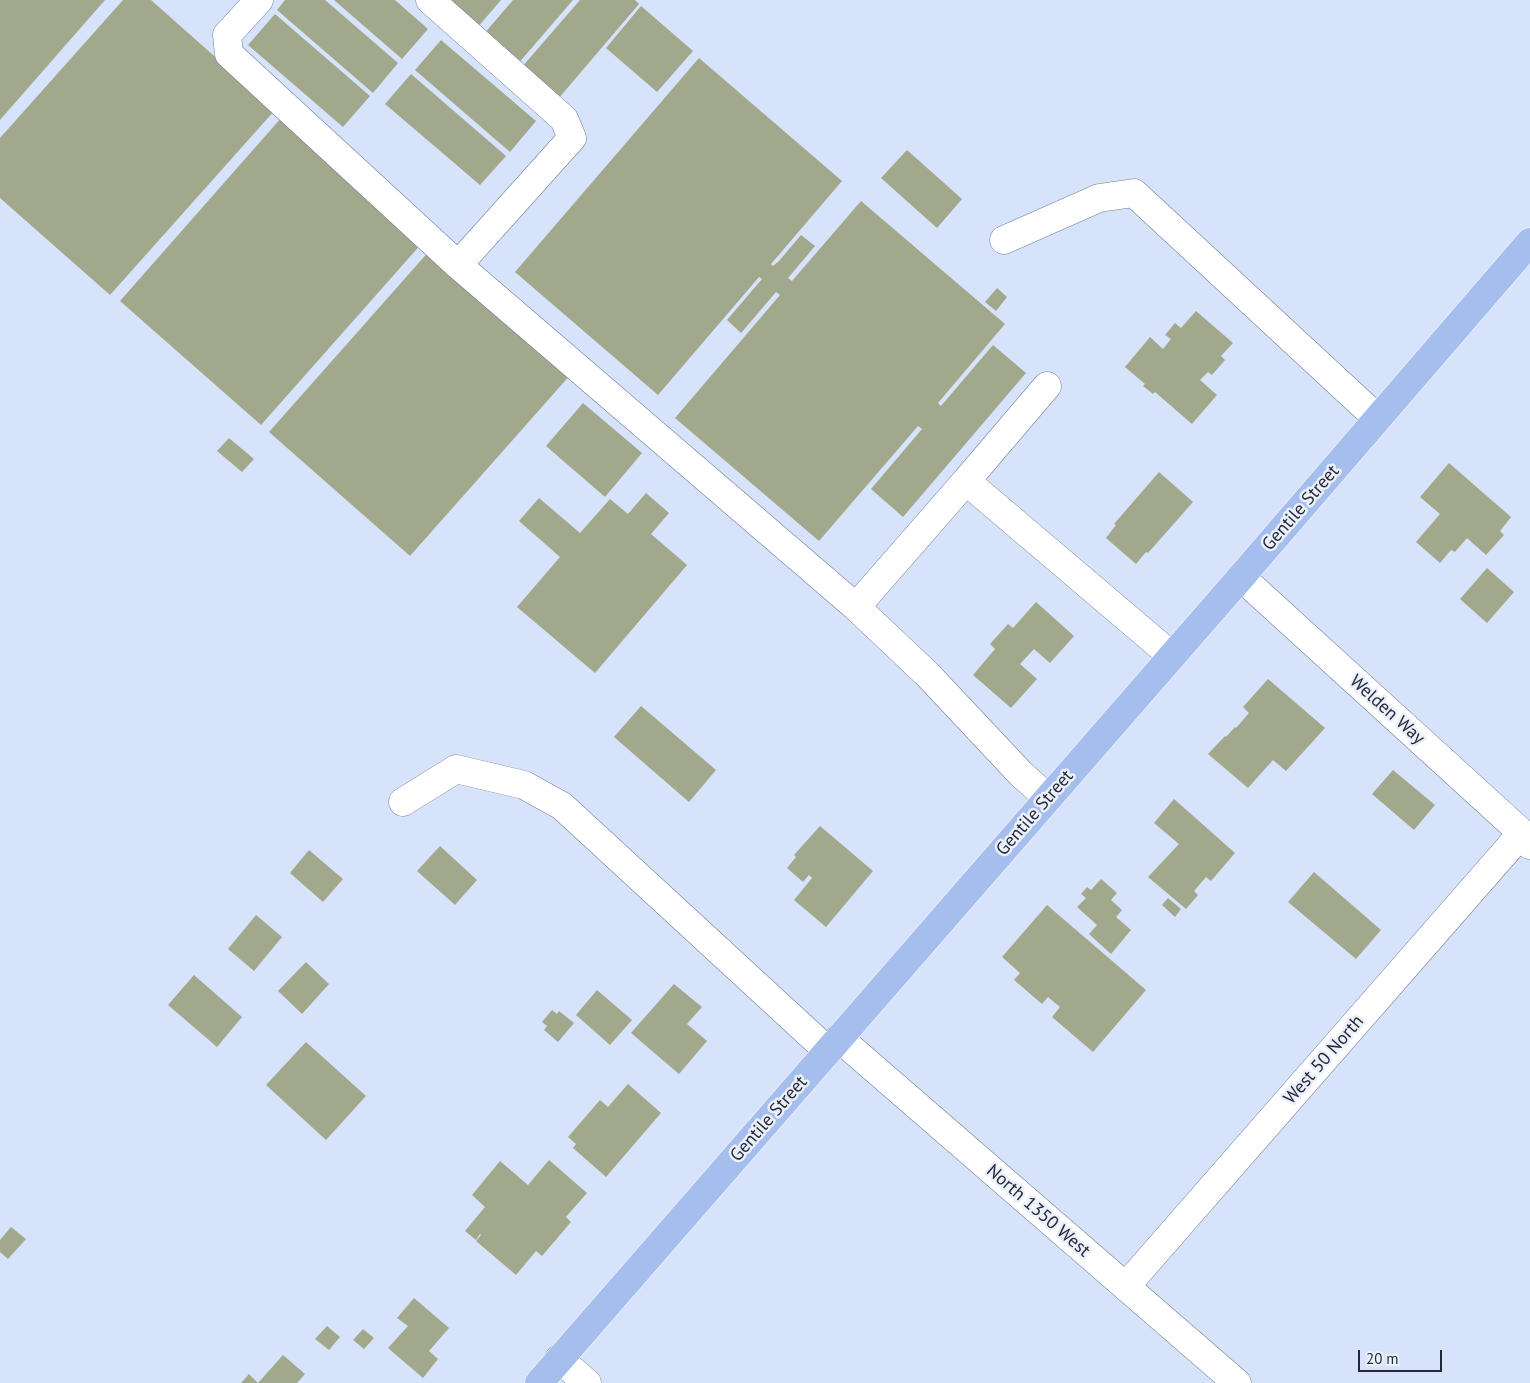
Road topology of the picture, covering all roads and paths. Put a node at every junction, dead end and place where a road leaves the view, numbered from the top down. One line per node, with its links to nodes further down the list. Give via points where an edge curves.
1 (259, 0): 5 (street, via 227,35 229,54)
2 (430, 0): 5 (street, via 564,118 572,138)
3 (1004, 240): 7 (street, via 1099,198 1134,193)
4 (1530, 242): 7 (main road, Gentile Street)
5 (458, 265): 10 (street)
6 (1047, 386): 8 (street)
7 (1377, 418): 9 (main road, Gentile Street)
8 (966, 481): 10 (street); 11 (street)
9 (1241, 577): 11 (main road, Gentile Street); 14 (street, Welden Way)
10 (856, 607): 12 (street, via 928,675 1021,774)
11 (1172, 656): 12 (main road, Gentile Street)
12 (1048, 798): 15 (main road, Gentile Street)
13 (403, 802): 15 (street, North 1350 West, via 456,768 524,785 562,806)
14 (1526, 839): 16 (street, West 50 North)
15 (834, 1044): 16 (street, North 1350 West); 17 (main road, Gentile Street)
16 (1126, 1286): 20 (street, North 1350 West)
17 (559, 1359): 18 (main road, Gentile Street); 19 (street)
18 (539, 1383)
19 (587, 1383)
20 (1238, 1383)

